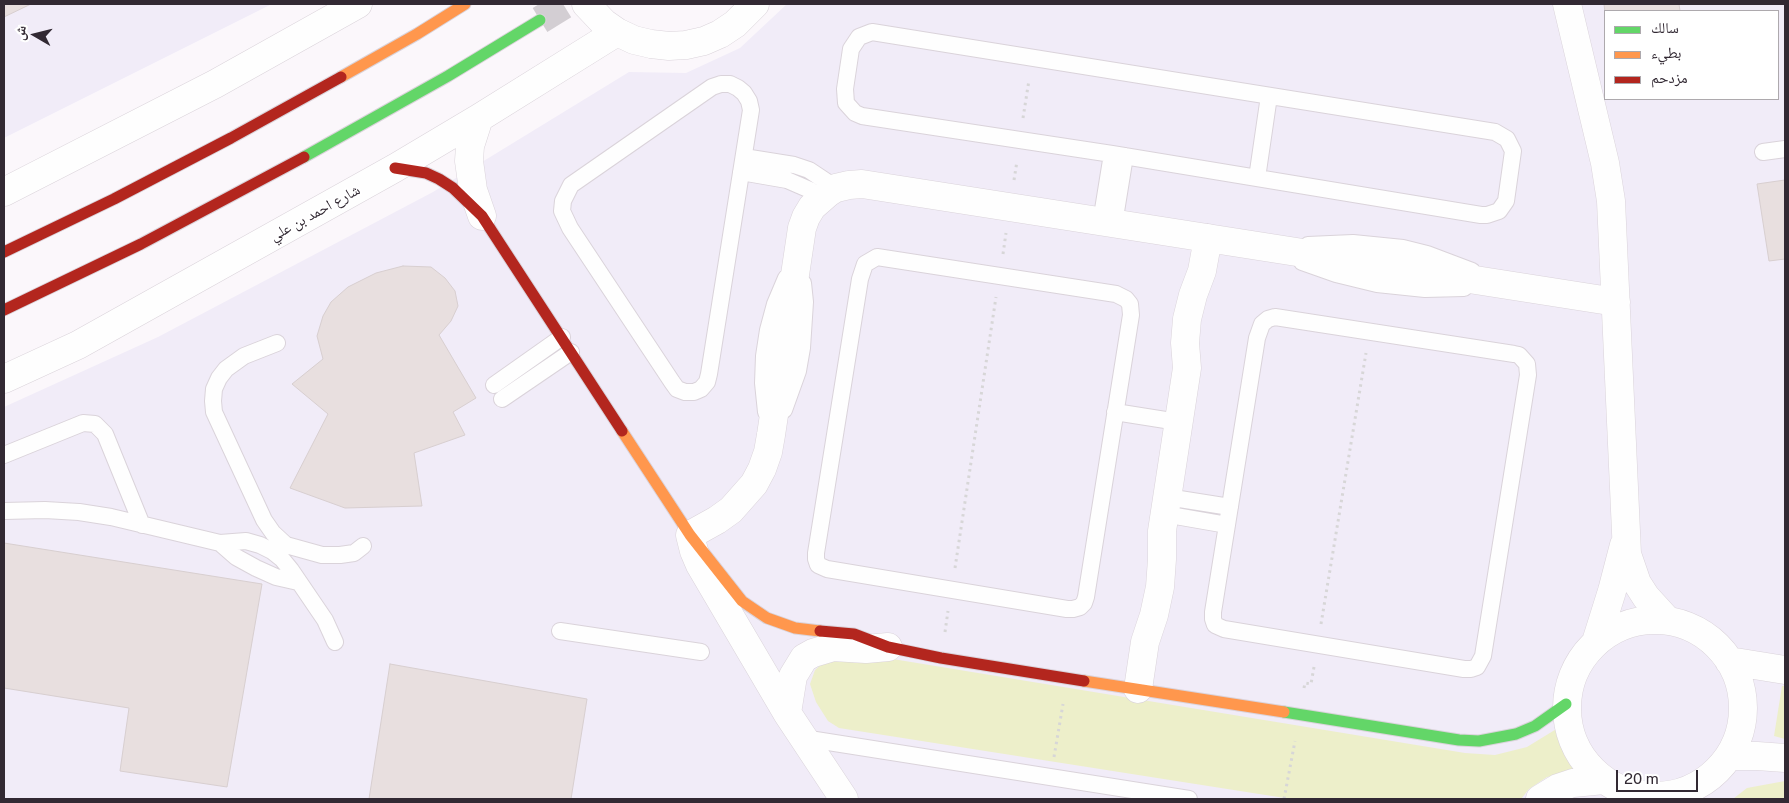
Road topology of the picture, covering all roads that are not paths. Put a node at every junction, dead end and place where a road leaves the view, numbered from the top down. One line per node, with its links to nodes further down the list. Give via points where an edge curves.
1 (358, 4): 16 (street, via 215,84)
2 (465, 4): 21 (street, via 231,138)
3 (586, 4): 7 (street)
4 (1567, 4): 22 (street, via 1606,172 1614,234)
5 (755, 6): 7 (street, via 720,34 686,45 651,44)
6 (540, 20): 23 (street, via 432,86 260,182)
7 (617, 32): 9 (street, شارع احمد بن علي)
8 (1269, 96): 12 (lane, via 872,32 859,37 851,49 846,103 862,116); 15 (lane); 15 (lane, via 1502,134 1513,151 1507,195 1499,211 1481,215)
9 (479, 118): 14 (street, شارع احمد بن علي); 18 (street, via 469,161)
10 (1785, 149): 11 (lane)
11 (1763, 152)
12 (1119, 155): 15 (lane); 19 (lane)
13 (742, 165): 13 (lane, via 751,110 749,101 738,88 721,84 712,87 572,185 563,202 562,211 570,228 672,382 685,392 694,392 707,382); 17 (lane, via 804,188)
14 (395, 168): 18 (street, via 426,173 439,180 453,188); 27 (street, شارع احمد بن علي, via 78,346)
15 (1257, 178)
16 (4, 192)
17 (828, 193): 19 (street, via 862,184); 36 (street, via 806,217 802,228 771,435 762,469 743,498 717,520)
18 (482, 216): 24 (street)
19 (1108, 223): 20 (street)
20 (1208, 238): 22 (street); 29 (street, via 1202,272 1203,321 1187,368)
21 (4, 252)
22 (1616, 302): 37 (street)
23 (4, 310)
24 (562, 338): 26 (street); 26 (lane, via 498,392)
25 (277, 343): 39 (lane, via 244,356 226,369 214,389 214,412 264,520 286,545 322,555 340,556 354,553)
26 (571, 352): 36 (street)
27 (4, 379)
28 (1115, 412): 28 (lane, via 1131,315 1126,299 1116,294 877,257 865,264 860,279 816,553 818,565 1067,609 1080,607 1084,602); 29 (lane)
29 (1178, 422): 33 (street)
30 (4, 455): 35 (lane, via 83,423 95,424 105,434)
31 (1230, 507): 33 (lane); 34 (lane); 34 (lane, via 1257,338 1262,324 1268,319 1275,317 1514,354 1524,359 1528,375 1483,656 1471,670 1215,625 1213,612)
32 (4, 511): 35 (lane, via 79,512)
33 (1164, 514): 34 (lane); 49 (street, via 1160,587 1145,642)
34 (1227, 524)
35 (142, 525): 38 (lane)
36 (690, 535): 45 (street, via 742,601 767,618 795,628 854,634); 51 (street, via 700,565)
37 (1626, 539): 41 (street, via 1637,584); 44 (street)
38 (220, 543): 40 (lane, via 256,568); 40 (lane, via 246,542 272,551)
39 (363, 546)
40 (298, 582): 43 (lane, via 313,600)
41 (1667, 620): 44 (street, via 1629,623 1611,630); 47 (street, via 1703,633)
42 (560, 631): 46 (lane)
43 (335, 642)
44 (1596, 642): 50 (street, via 1575,670)
45 (888, 647): 49 (street); 51 (street, via 833,647 813,652 804,658 793,676)
46 (700, 652)
47 (1729, 660): 48 (street); 53 (street, via 1742,692 1743,708 1741,725)
48 (1785, 670)
49 (1138, 688): 50 (street, via 1479,741 1516,734 1535,726)
50 (1566, 704): 55 (street, via 1572,739 1590,769)
51 (787, 713): 52 (street)
52 (803, 738): 56 (street); 57 (lane)
53 (1729, 756): 54 (street); 55 (street, via 1704,782 1671,795 1653,797 1636,794)
54 (1785, 758)
55 (1604, 780): 58 (street, via 1573,783)
56 (844, 799)
57 (1189, 799)
58 (1540, 799)

